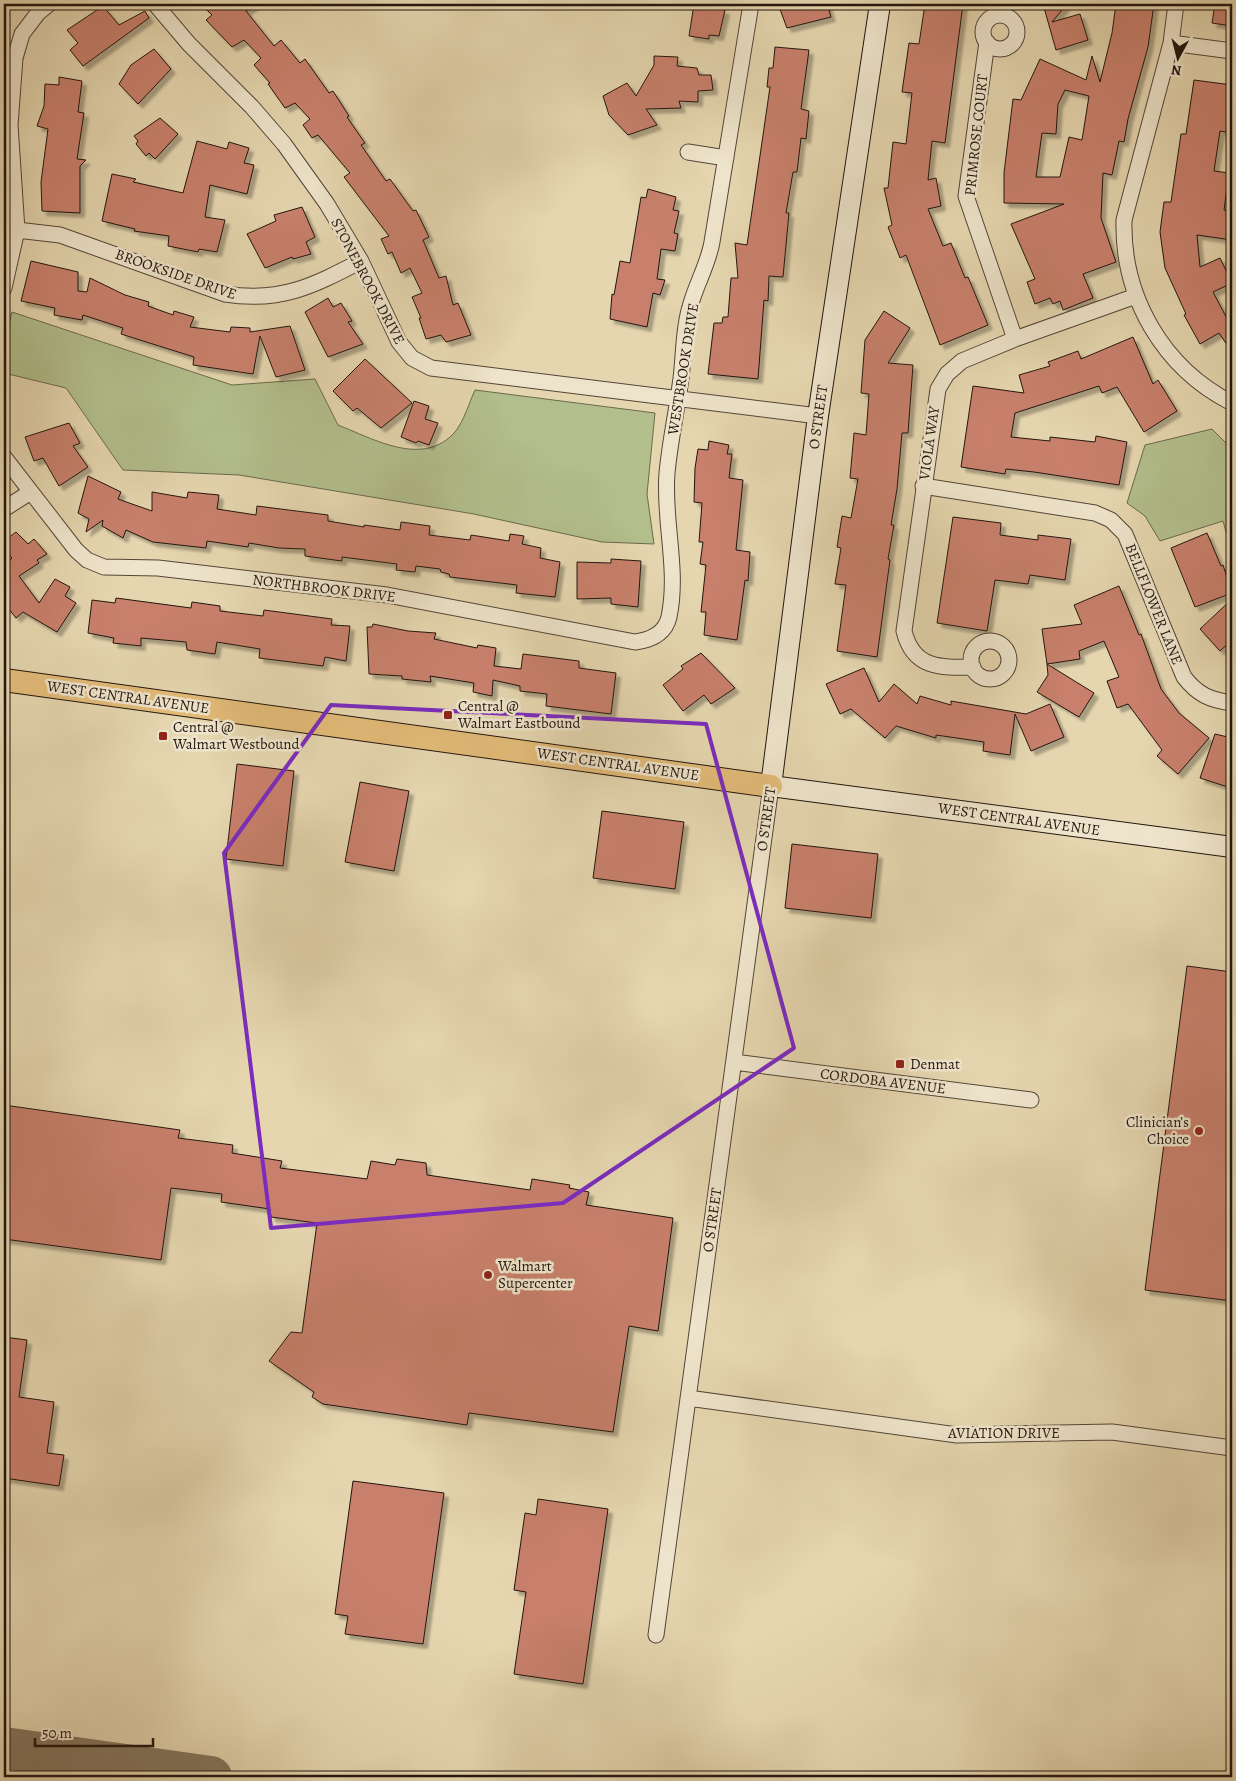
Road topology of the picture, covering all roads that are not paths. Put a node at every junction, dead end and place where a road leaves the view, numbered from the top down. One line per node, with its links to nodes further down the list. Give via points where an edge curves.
1 (49, 4): 11 (street, via 22,34 14,58 10,125)
2 (156, 4): 12 (street, STONEBROOK DRIVE, via 189,44 284,144 327,204)
3 (752, 4): 10 (street, WESTBROOK DRIVE)
4 (880, 4): 18 (street, O STREET)
5 (1176, 4): 7 (street)
6 (987, 42): 15 (street, PRIMROSE COURT, via 966,196)
7 (1171, 43): 8 (street); 14 (street, via 1124,220 1126,269)
8 (1232, 51)
9 (688, 152): 10 (street)
10 (726, 158): 16 (street, WESTBROOK DRIVE, via 708,261 690,307)
11 (17, 230): 12 (street, BROOKSIDE DRIVE, via 60,235 225,294 249,298 273,297 317,284); 13 (street)
12 (361, 261): 16 (street, STONEBROOK DRIVE, via 399,342 412,358 431,368)
13 (4, 288)
14 (1136, 296): 15 (street, VIOLA WAY); 17 (street, via 1153,330 1170,353 1216,394)
15 (1014, 339): 20 (street, VIOLA WAY, via 962,361 947,374 938,389)
16 (678, 398): 18 (street, STONEBROOK DRIVE); 23 (street, WESTBROOK DRIVE, via 666,500 671,555 669,610 665,626)
17 (1232, 403)
18 (818, 416): 27 (street, O STREET)
19 (4, 457): 21 (street, NORTHBROOK DRIVE)
20 (923, 486): 24 (street, VIOLA WAY, via 904,631 907,646 917,658 931,665); 26 (street, BELLFLOWER LANE, via 1095,513 1111,520 1125,534 1184,677 1195,692 1212,700)
21 (29, 493): 22 (street); 23 (street, NORTHBROOK DRIVE, via 86,560 104,567 158,568 388,595 635,642)
22 (4, 509)
23 (648, 640)
24 (973, 667)
25 (4, 680): 27 (main road, WEST CENTRAL AVENUE)
26 (1232, 703)
27 (771, 786): 28 (street, WEST CENTRAL AVENUE); 29 (street, O STREET)
28 (1232, 847)
29 (734, 1062): 30 (street, CORDOBA AVENUE); 31 (street, O STREET)
30 (1031, 1100)
31 (688, 1398): 32 (street, AVIATION DRIVE, via 957,1435 1112,1432); 33 (street, O STREET)
32 (1232, 1448)
33 (656, 1635)

